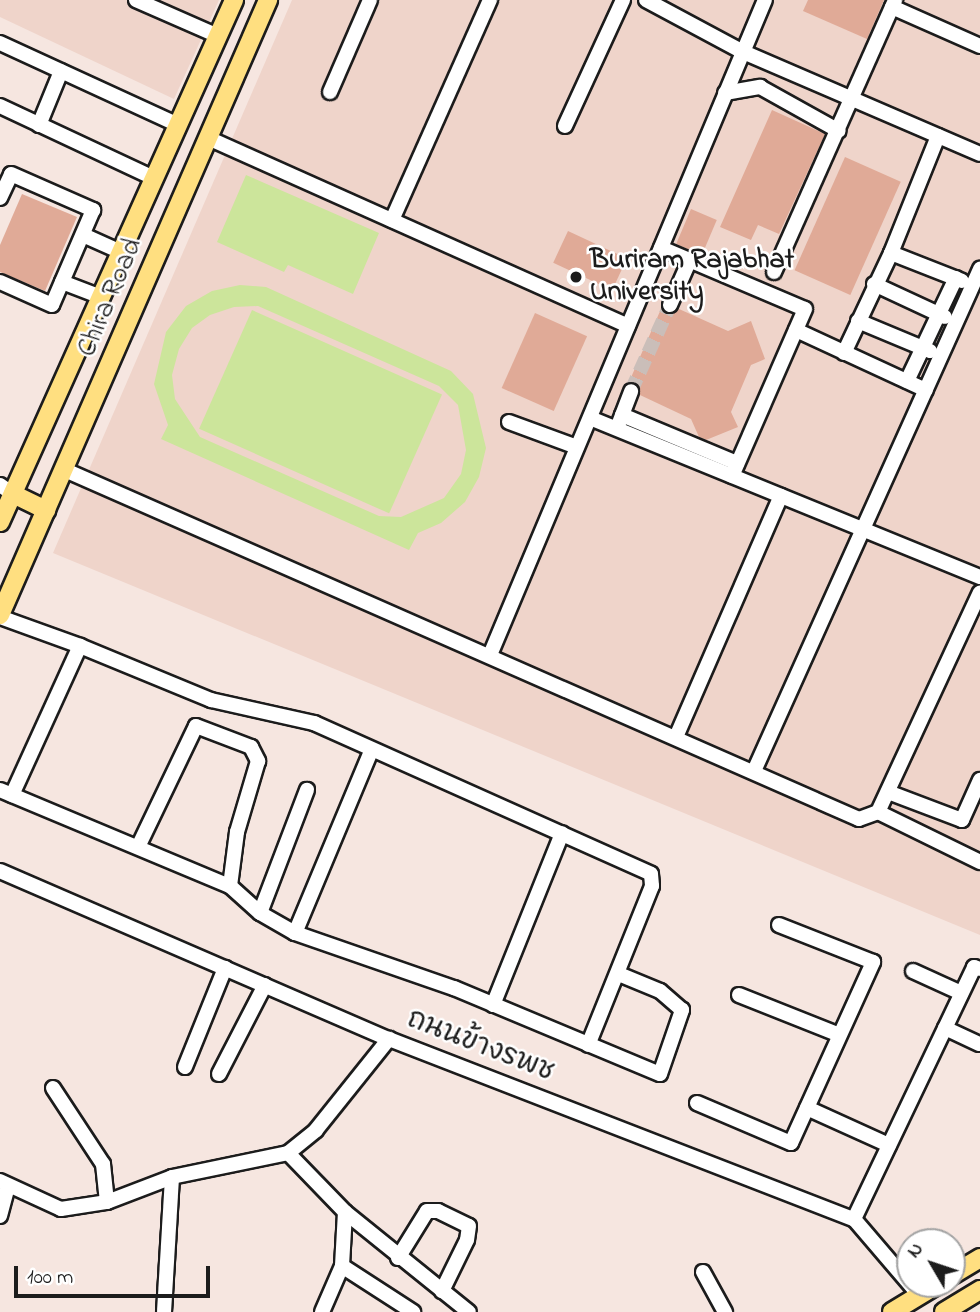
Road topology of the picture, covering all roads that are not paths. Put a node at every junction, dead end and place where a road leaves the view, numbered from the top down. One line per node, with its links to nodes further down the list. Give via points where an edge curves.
1 (136, 0): 10 (street)
2 (234, 0): 10 (main road, Chira Road)
3 (268, 0): 24 (main road, Chira Road)
4 (370, 0): 15 (street)
5 (490, 0): 28 (street)
6 (623, 0): 21 (street)
7 (646, 0): 13 (street)
8 (765, 0): 13 (street)
9 (894, 4): 12 (street); 17 (street)
10 (218, 36): 20 (main road, Chira Road)
11 (0, 43): 14 (street)
12 (980, 47)
13 (741, 51): 16 (street); 17 (street)
14 (61, 71): 19 (street); 20 (street)
15 (330, 92)
16 (725, 93): 22 (street, via 760,87); 30 (street)
17 (851, 99): 22 (street); 23 (street)
18 (0, 106): 19 (street)
19 (39, 125): 26 (street)
20 (178, 125): 26 (main road, Chira Road)
21 (565, 126)
22 (839, 131): 35 (street)
23 (938, 136): 25 (street); 32 (street)
24 (208, 138): 28 (street); 59 (main road, Chira Road)
25 (980, 154)
26 (154, 178): 31 (main road, Chira Road)
27 (0, 198): 29 (street, via 10,174 93,211)
28 (392, 220): 46 (street)
29 (83, 235): 31 (street); 38 (street)
30 (661, 248): 33 (street); 46 (street)
31 (121, 252): 41 (main road, Chira Road)
32 (891, 253): 36 (street); 39 (street)
33 (689, 262): 42 (street); 47 (street, via 805,309)
34 (980, 269): 40 (street)
35 (774, 272)
36 (956, 278): 40 (street); 43 (street)
37 (0, 282): 38 (street, via 52,305)
38 (62, 282): 41 (street)
39 (874, 284): 43 (street); 44 (street)
40 (973, 285): 45 (street)
41 (101, 297): 60 (main road, Chira Road)
42 (670, 305)
43 (939, 314): 45 (street); 48 (street)
44 (858, 321): 48 (street); 49 (street)
45 (956, 322): 50 (street)
46 (628, 326): 54 (street)
47 (796, 331): 49 (street); 58 (street)
48 (923, 348): 50 (street); 51 (street)
49 (844, 353): 51 (street)
50 (941, 355): 52 (street)
51 (907, 381): 52 (street)
52 (926, 390): 64 (street)
53 (631, 391): 56 (street)
54 (590, 418): 56 (street); 57 (street)
55 (509, 422): 57 (street)
56 (620, 422): 58 (street)
57 (577, 447): 69 (street)
58 (734, 469): 61 (street)
59 (65, 470): 62 (main road, Chira Road); 69 (street)
60 (7, 489): 62 (main road); 63 (main road, Chira Road)
61 (782, 496): 64 (street); 70 (street)
62 (46, 510): 67 (main road, Chira Road)
63 (0, 522)
64 (862, 529): 65 (street); 72 (street)
65 (980, 577)
66 (980, 592): 76 (street)
67 (0, 616): 68 (street)
68 (80, 646): 71 (street, via 211,700 314,723); 75 (street)
69 (490, 655): 70 (street)
70 (676, 737): 72 (street)
71 (372, 749): 78 (street); 85 (street)
72 (754, 771): 77 (street, via 859,819)
73 (980, 780): 76 (street, via 962,820)
74 (307, 790): 83 (street)
75 (6, 792): 79 (street)
76 (888, 792): 77 (street)
77 (878, 812): 80 (street)
78 (562, 833): 89 (street, via 651,874 652,886); 93 (street)
79 (138, 847): 82 (street); 82 (street, via 196,726 251,747 258,761 237,832)
80 (980, 862)
81 (0, 871): 86 (street, ถนนข้างรพช)
82 (230, 886): 83 (street)
83 (260, 913): 85 (street)
84 (779, 925): 95 (street, via 873,962)
85 (295, 933): 93 (street)
86 (225, 968): 90 (street, ถนนข้างรพช); 99 (street)
87 (980, 970): 91 (street, via 974,967)
88 (913, 971): 91 (street)
89 (620, 974): 98 (street); 98 (street, via 660,991 682,1010 660,1074)
90 (265, 985): 96 (street, ถนนข้างรพช); 100 (street)
91 (961, 993): 94 (street)
92 (739, 995): 95 (street)
93 (493, 1005): 98 (street)
94 (945, 1028): 97 (street); 104 (street)
95 (837, 1034): 103 (street)
96 (389, 1038): 105 (street, via 316,1130); 111 (street, ถนนข้างรพช)
97 (980, 1044)
98 (588, 1045)
99 (185, 1067)
100 (219, 1074)
101 (53, 1088): 108 (street, via 103,1164)
102 (697, 1103): 103 (street, via 791,1143)
103 (807, 1108): 104 (street)
104 (890, 1145): 111 (street)
105 (288, 1153): 106 (street); 109 (street)
106 (172, 1177): 108 (street); 120 (street)
107 (4, 1184): 108 (street, via 61,1209); 110 (street)
108 (107, 1202)
109 (345, 1212): 112 (street); 113 (street)
110 (0, 1216)
111 (854, 1219): 114 (street, ถนนข้างรพช)
112 (398, 1258): 117 (street); 117 (street, via 427,1211 438,1211 469,1226 467,1240)
113 (342, 1266): 121 (street); 122 (street)
114 (896, 1268)
115 (704, 1272): 124 (street)
116 (980, 1290): 127 (main road)
117 (442, 1291): 123 (street)
118 (914, 1298): 125 (main road)
119 (921, 1298): 126 (main road)
120 (164, 1312)
121 (323, 1312)
122 (413, 1312)
123 (469, 1312)
124 (725, 1312)
125 (892, 1312)
126 (933, 1312)
127 (944, 1312)

